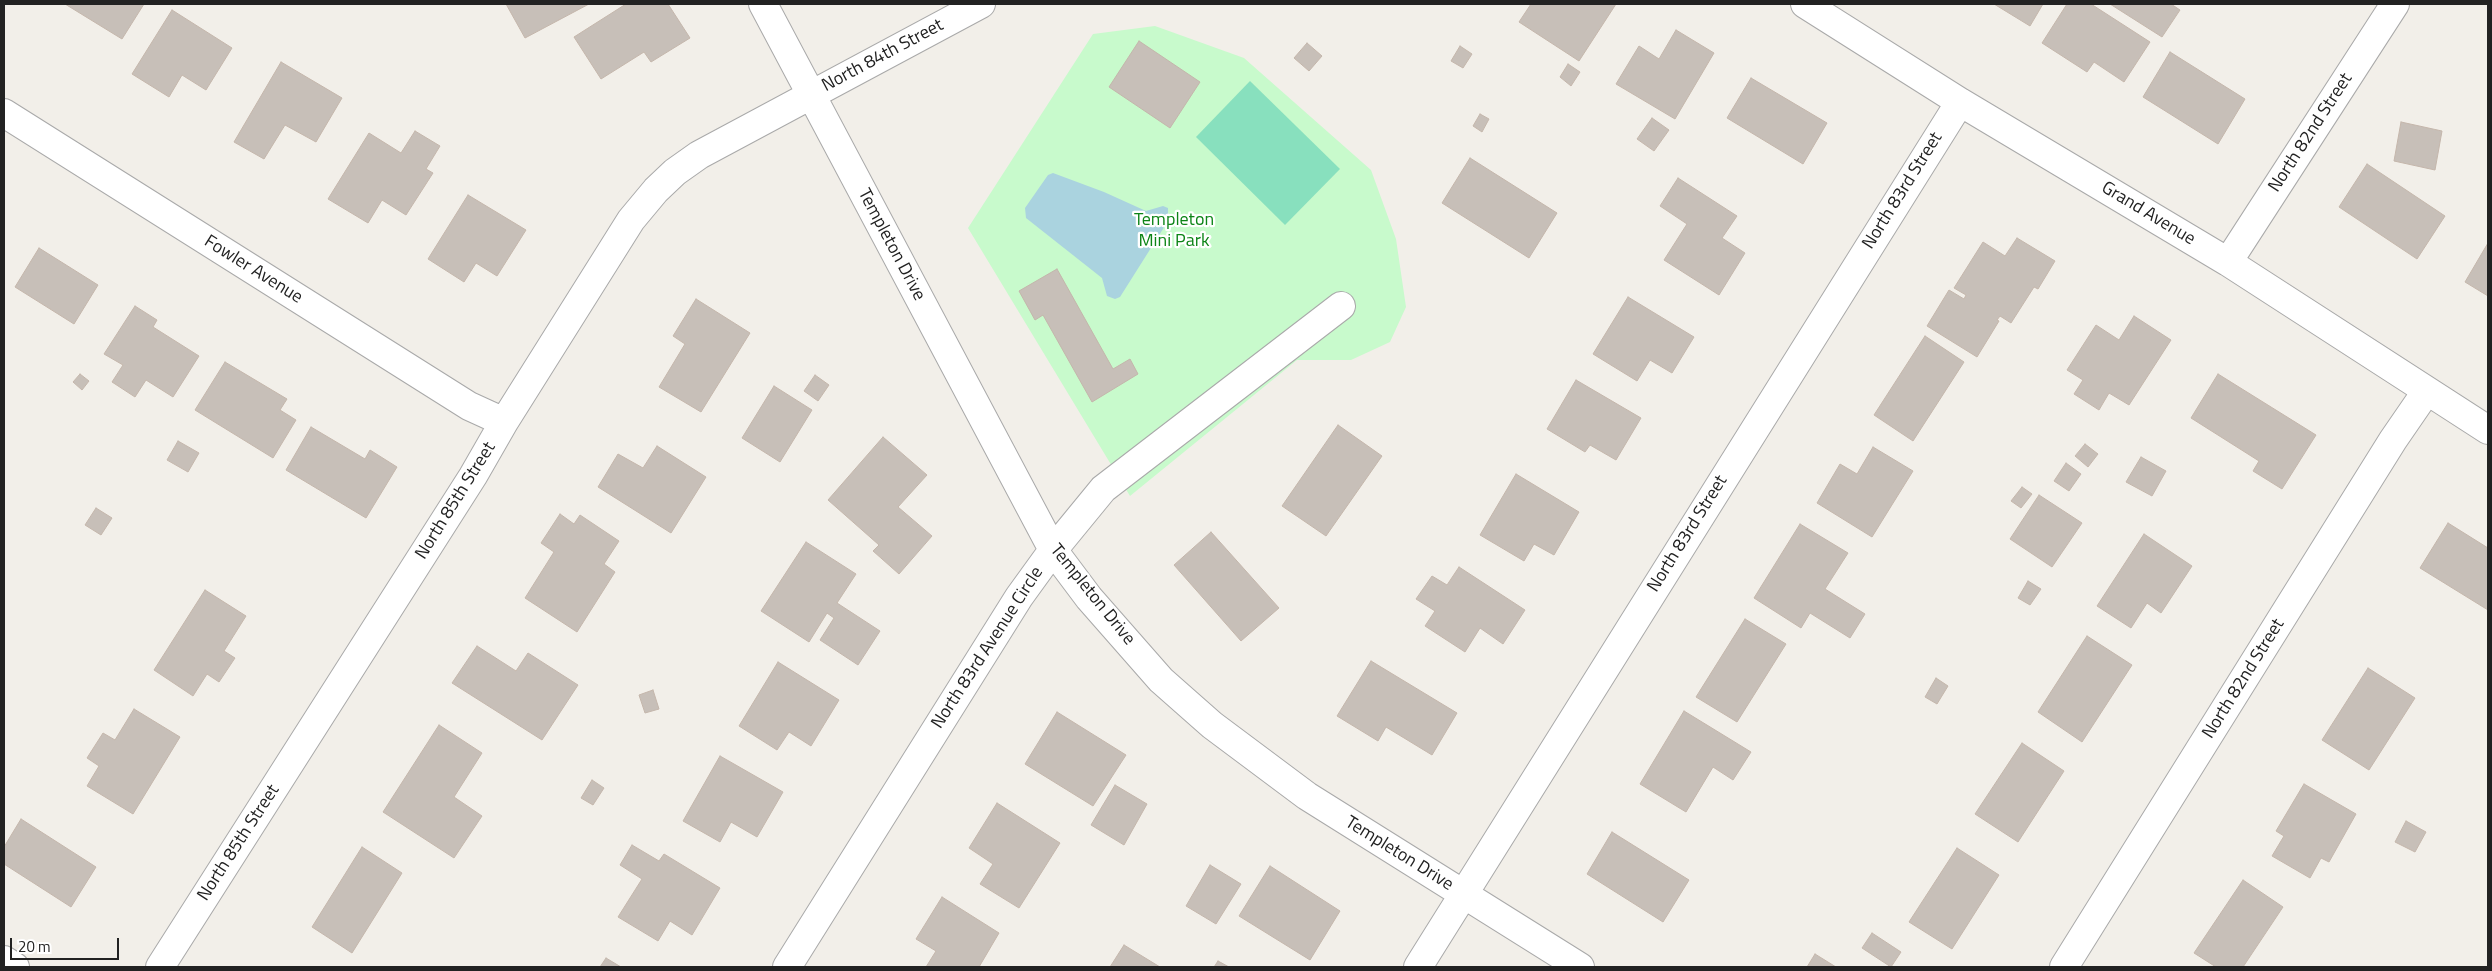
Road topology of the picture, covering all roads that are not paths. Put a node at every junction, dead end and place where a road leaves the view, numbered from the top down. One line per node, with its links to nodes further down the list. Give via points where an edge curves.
1 (763, 4): 5 (street, Templeton Drive)
2 (981, 4): 5 (street, North 84th Street)
3 (1805, 4): 6 (street, Grand Avenue)
4 (2395, 4): 8 (street, North 82nd Street)
5 (812, 95): 11 (street, North 85th Street, via 699,155 656,190 631,220); 13 (street, Templeton Drive)
6 (1960, 102): 8 (street, Grand Avenue); 14 (street, North 83rd Street)
7 (4, 113): 11 (street, Fowler Avenue, via 470,406)
8 (2228, 262): 10 (street, Grand Avenue)
9 (1341, 306): 13 (street, North 83rd Avenue Circle, via 1103,489)
10 (2426, 392): 12 (street, Grand Avenue); 21 (street, North 82nd Street)
11 (504, 422): 17 (street, North 85th Street, via 474,476)
12 (2488, 430)
13 (1053, 550): 14 (street, Templeton Drive, via 1089,598 1162,680 1212,725 1306,796); 18 (street, North 83rd Avenue Circle, via 1019,597)
14 (1462, 894): 19 (street, North 83rd Street); 20 (street, Templeton Drive)
15 (4, 960): 16 (street)
16 (15, 967)
17 (160, 967)
18 (786, 967)
19 (1418, 967)
20 (1580, 967)
21 (2064, 967)

